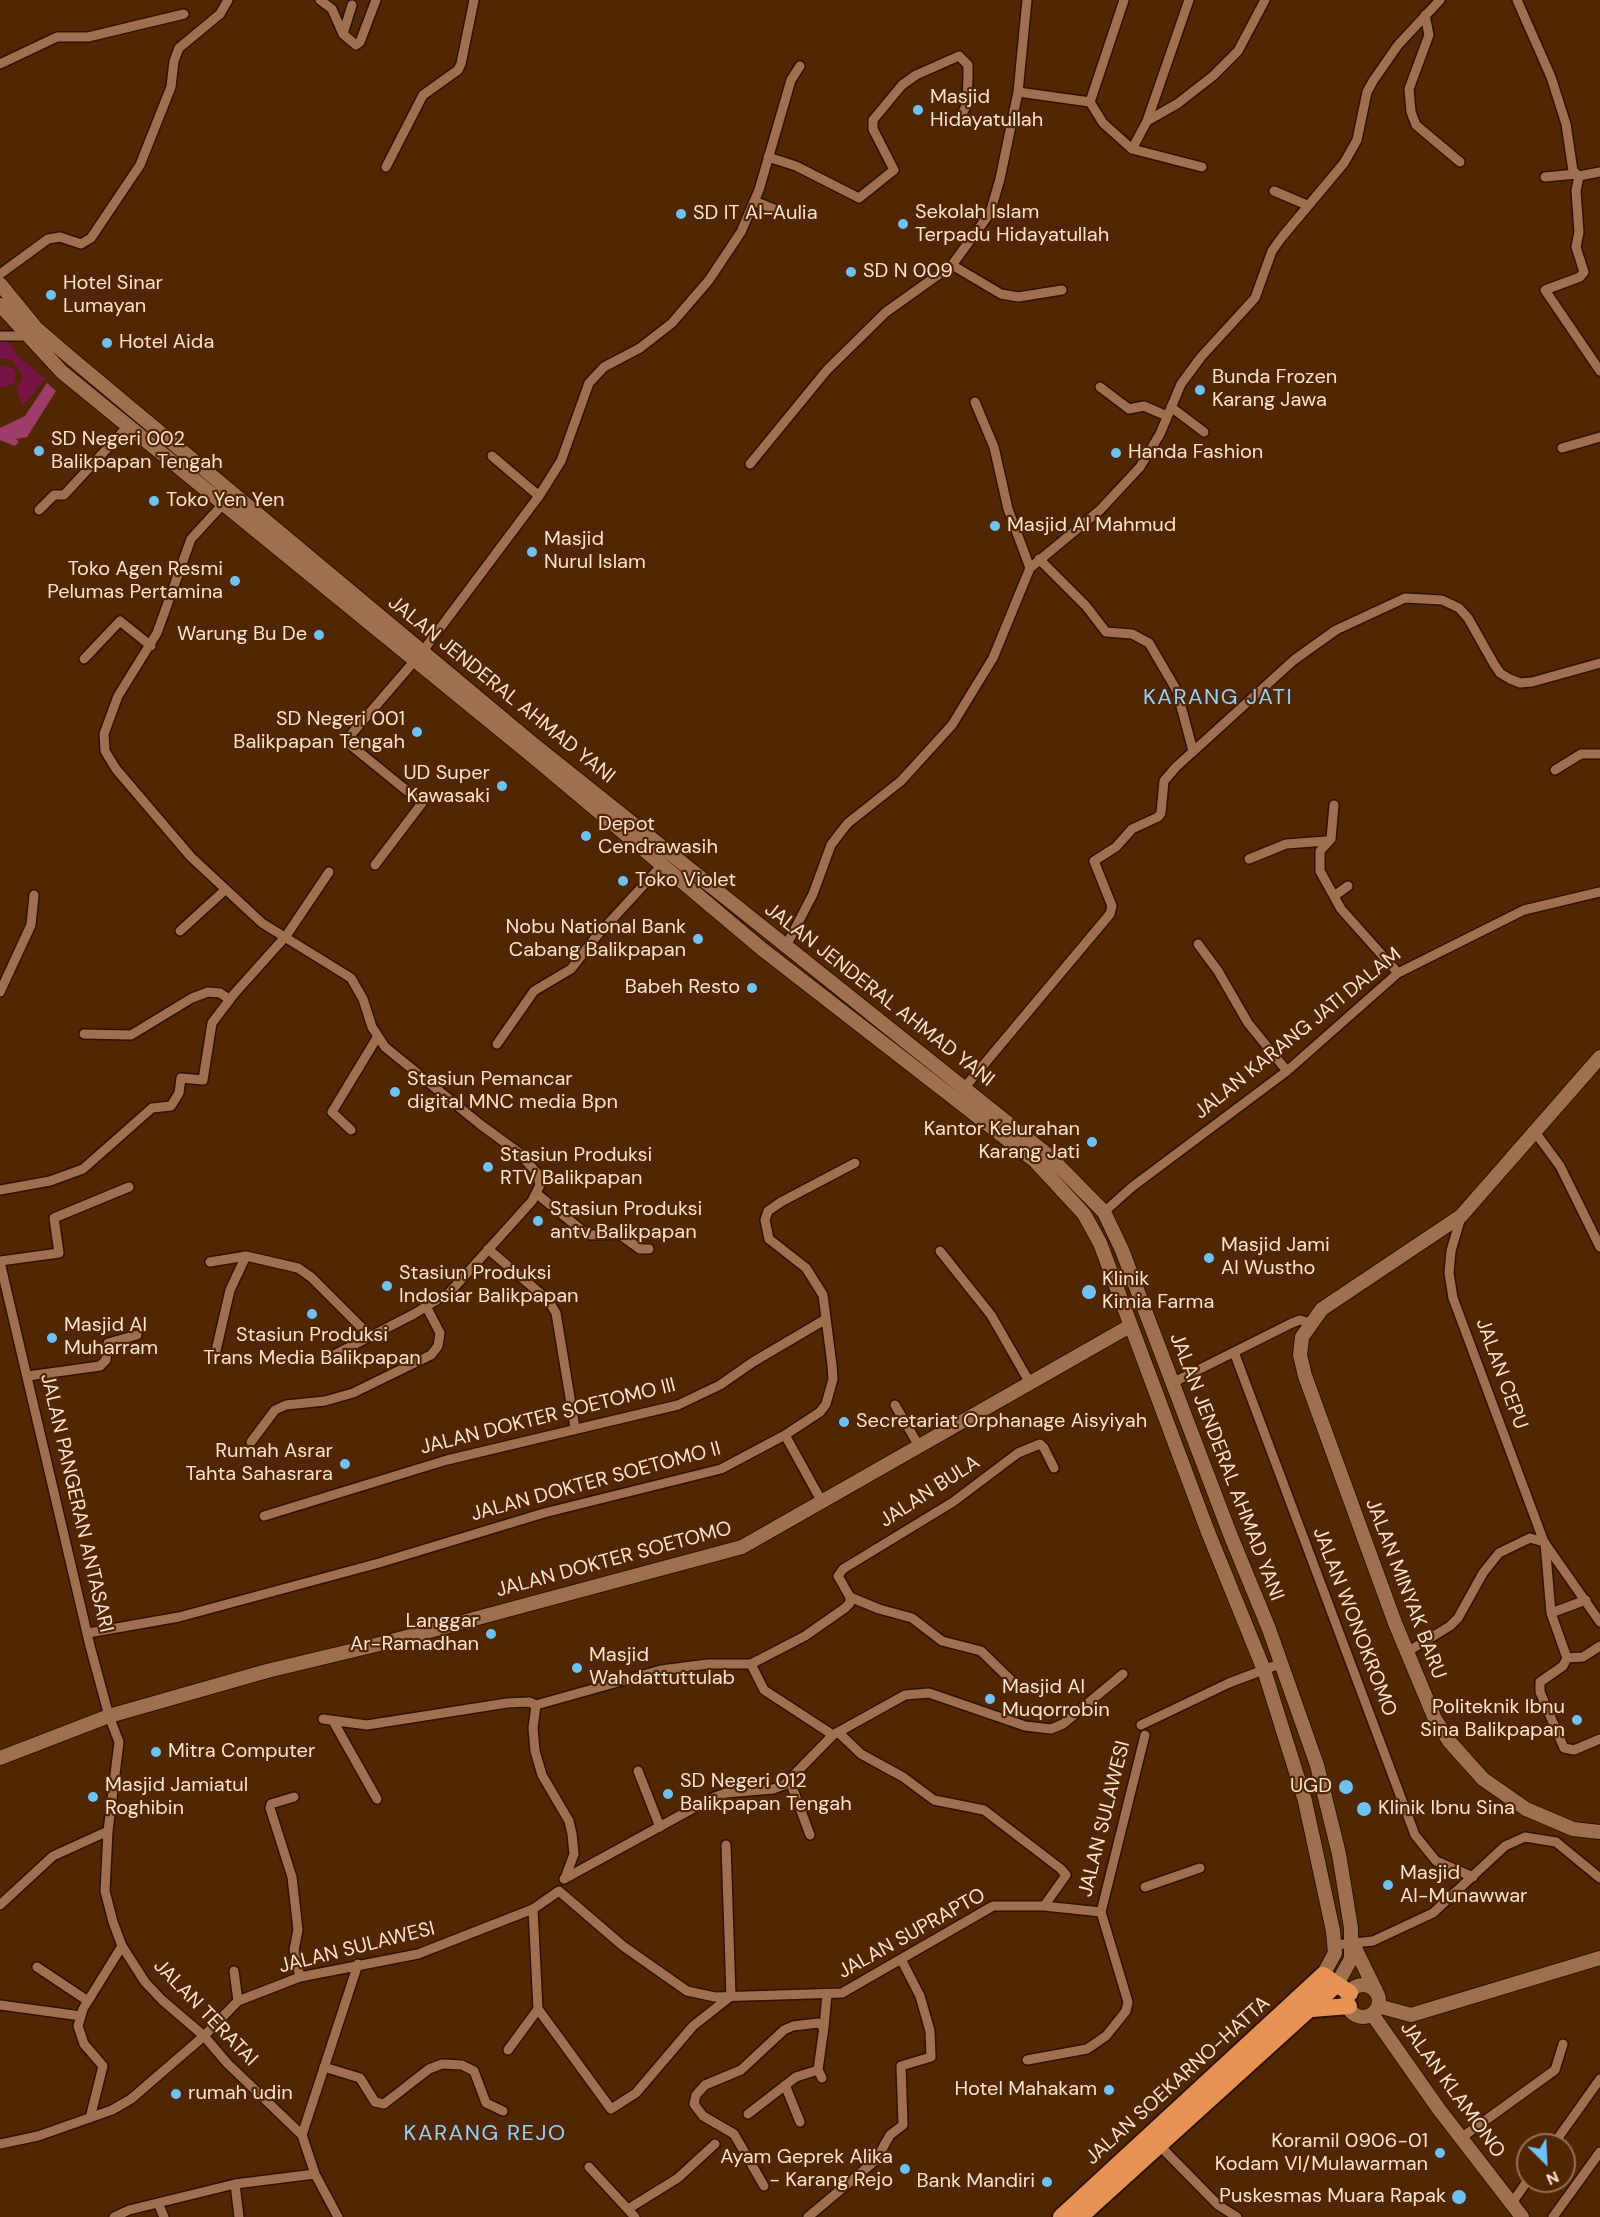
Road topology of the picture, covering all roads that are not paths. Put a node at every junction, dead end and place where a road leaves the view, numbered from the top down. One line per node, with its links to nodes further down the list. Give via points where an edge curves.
1 (228, 0): 35 (street, via 220,14 179,48 168,95 140,165 91,238 81,244 60,237 48,239)
2 (320, 0): 12 (street)
3 (376, 0): 15 (street, via 358,45)
4 (474, 0): 25 (street, via 458,70 423,95)
5 (1027, 0): 18 (street)
6 (1124, 0): 19 (street)
7 (1189, 0): 21 (street)
8 (1265, 0): 21 (street, via 1238,51 1177,104)
9 (1440, 0): 14 (street)
10 (1517, 0): 28 (street, via 1551,77)
11 (353, 2): 12 (street); 15 (street)
12 (333, 11): 15 (street)
13 (184, 14): 16 (street, via 88,37 57,37)
14 (1425, 15): 24 (street, via 1429,35 1409,89 1411,112 1416,125); 32 (street, via 1372,81 1357,140 1344,162)
15 (343, 34)
16 (0, 64)
17 (800, 66): 23 (street, via 791,80)
18 (1018, 92): 19 (street); 34 (street, via 990,213)
19 (1090, 102): 22 (street, via 1102,123)
20 (960, 118): 23 (street, via 966,104 968,65 959,56 902,85 873,120 873,129 894,170 859,198 796,166)
21 (1147, 121): 22 (street)
22 (1132, 149): 26 (street)
23 (768, 157): 31 (street)
24 (1460, 162)
25 (386, 167)
26 (1202, 167)
27 (1600, 172): 28 (street)
28 (1578, 175): 29 (street); 41 (street, via 1576,247 1584,272 1545,290)
29 (1545, 177)
30 (1274, 191): 32 (street)
31 (754, 201): 33 (street); 52 (street, via 741,232 716,271 672,323 640,348 604,367 588,383 564,453)
32 (1307, 205): 44 (street, via 1272,251 1255,298 1201,357 1181,384)
33 (781, 212)
34 (952, 265): 37 (street, via 1001,294 1018,297); 51 (street, via 886,312 827,370)
35 (0, 274)
36 (0, 284): 58 (main road, JALAN JENDERAL AHMAD YANI, via 36,328)
37 (1062, 290)
38 (0, 305): 40 (main road, JALAN JENDERAL AHMAD YANI)
39 (0, 336): 40 (street)
40 (26, 336): 46 (main road, JALAN JENDERAL AHMAD YANI, via 62,372)
41 (1600, 371)
42 (1100, 387): 45 (street, via 1129,409 1144,406)
43 (975, 402): 56 (street, via 994,447 1008,509)
44 (1171, 407): 45 (street); 47 (street)
45 (1167, 416): 55 (street, via 1151,451 1122,488)
46 (128, 426): 53 (main road, JALAN JENDERAL AHMAD YANI); 54 (street, via 64,495 54,495)
47 (1204, 432)
48 (1600, 437): 49 (street)
49 (1562, 448)
50 (492, 456): 52 (street)
51 (750, 464)
52 (538, 496): 58 (street)
53 (225, 503): 57 (street, via 191,539); 58 (main road, JALAN JENDERAL AHMAD YANI)
54 (39, 510)
55 (1039, 559): 56 (street); 61 (street, via 1106,632 1132,634 1149,643 1177,691)
56 (1030, 568): 78 (street, via 993,658 968,703 934,748 902,781 848,823 831,845 813,894)
57 (151, 646): 59 (street, via 120,621); 71 (street, via 118,696 104,734 105,751 116,769)
58 (418, 656): 67 (street, via 348,738 348,743 422,803); 68 (main road, JALAN JENDERAL AHMAD YANI); 78 (main road, JALAN JENDERAL AHMAD YANI)
59 (84, 659)
60 (1600, 663): 61 (street, via 1520,683 1500,673 1459,608 1442,600 1405,598 1336,630 1294,660)
61 (1193, 751): 87 (street, via 1164,781 1158,817 1132,829 1116,847 1094,861 1112,906 1106,922)
62 (1600, 753): 63 (street, via 1581,754)
63 (1555, 770)
64 (1334, 805): 65 (street, via 1331,839)
65 (1326, 841): 66 (street, via 1286,844); 74 (street, via 1320,851 1320,871)
66 (1249, 859)
67 (375, 865)
68 (662, 865): 84 (street, via 571,969 534,991); 107 (main road, JALAN JENDERAL AHMAD YANI, via 762,949 1035,1161 1084,1214 1100,1243)
69 (329, 872): 76 (street)
70 (1348, 886): 74 (street)
71 (225, 890): 75 (street); 76 (street, via 262,923)
72 (1600, 892): 79 (street, JALAN KARANG JATI DALAM, via 1524,910)
73 (34, 895): 80 (street, via 31,924)
74 (1334, 896): 79 (street)
75 (180, 931)
76 (286, 936): 81 (street); 83 (street, via 351,978)
77 (1198, 944): 86 (street, via 1268,1050)
78 (786, 946): 87 (main road, JALAN JENDERAL AHMAD YANI)
79 (1398, 973): 86 (street, JALAN KARANG JATI DALAM)
80 (0, 992)
81 (229, 999): 82 (street, via 220,993 200,995 131,1035); 92 (street, via 212,1023 203,1080 181,1078 179,1093 171,1106 152,1108 83,1169 51,1181)
82 (84, 1035)
83 (378, 1036): 88 (street, via 332,1112); 93 (street, via 411,1070 526,1159 537,1173)
84 (497, 1044)
85 (1600, 1057): 89 (main road)
86 (1287, 1071): 94 (street, JALAN KARANG JATI DALAM)
87 (965, 1087): 94 (main road, JALAN JENDERAL AHMAD YANI, via 1049,1156)
88 (351, 1130)
89 (1535, 1132): 95 (main road); 96 (street, via 1560,1166)
90 (855, 1163): 105 (street, JALAN DOKTER SOETOMO II, via 781,1202 768,1211 765,1220 773,1244 806,1268 819,1286)
91 (129, 1187): 101 (street, via 54,1218 59,1252)
92 (0, 1190)
93 (537, 1194): 97 (street); 98 (street, via 584,1232 619,1234 640,1249)
94 (1104, 1212): 116 (main road, JALAN JENDERAL AHMAD YANI)
95 (1461, 1216): 104 (main road); 125 (street, JALAN CEPU, via 1451,1251 1453,1298)
96 (1600, 1248)
97 (488, 1249): 103 (street, via 450,1292); 118 (street, via 548,1300 556,1313)
98 (649, 1249)
99 (940, 1251): 115 (street, via 991,1315)
100 (246, 1256): 102 (street); 109 (street, via 298,1268); 113 (street, via 230,1290)
101 (0, 1261): 114 (street, JALAN PANGERAN ANTASARI)
102 (210, 1262)
103 (426, 1306): 109 (street); 120 (street, via 440,1333 438,1346 431,1355 353,1393 274,1410)
104 (1328, 1306): 106 (main road); 110 (main road)
105 (826, 1319): 118 (street, JALAN DOKTER SOETOMO III, via 720,1385 678,1405); 119 (street, JALAN DOKTER SOETOMO II, via 832,1365 830,1391 820,1412)
106 (1311, 1323): 110 (main road); 111 (street, via 1292,1323)
107 (1130, 1326): 115 (main road, JALAN DOKTER SOETOMO); 136 (main road, JALAN JENDERAL AHMAD YANI)
108 (137, 1335): 114 (street, via 108,1343 106,1360 100,1366)
109 (369, 1335): 112 (street)
110 (1301, 1343): 132 (main road, JALAN MINYAK BARU, via 1305,1376)
111 (1234, 1352): 116 (street); 156 (street, JALAN WONOKROMO, via 1415,1835 1436,1860)
112 (336, 1354)
113 (215, 1355)
114 (28, 1376): 130 (street, JALAN PANGERAN ANTASARI)
115 (1030, 1383): 121 (main road, JALAN DOKTER SOETOMO)
116 (1172, 1383): 134 (main road, JALAN JENDERAL AHMAD YANI)
117 (895, 1406): 121 (street)
118 (575, 1428): 124 (street, JALAN DOKTER SOETOMO III, via 447,1460)
119 (785, 1436): 123 (street); 130 (street, JALAN DOKTER SOETOMO II, via 721,1469 544,1513 179,1617)
120 (251, 1442)
121 (919, 1446): 123 (main road, JALAN DOKTER SOETOMO)
122 (1054, 1468): 126 (street, JALAN BULA, via 1040,1444 1018,1453 953,1502 843,1569 838,1576)
123 (822, 1502): 140 (main road, JALAN DOKTER SOETOMO, via 742,1547)
124 (264, 1516)
125 (1544, 1542): 127 (street, JALAN CEPU); 128 (street, JALAN CEPU); 132 (street, via 1530,1538 1499,1553 1482,1573 1458,1618)
126 (850, 1597): 135 (street, via 845,1608 805,1636); 138 (street, via 912,1618 942,1641 981,1651)
127 (1586, 1600): 128 (street); 129 (street, JALAN CEPU)
128 (1551, 1613): 133 (street, JALAN CEPU)
129 (1600, 1622)
130 (88, 1633): 140 (street, JALAN PANGERAN ANTASARI)
131 (1600, 1646): 133 (street, via 1583,1657)
132 (1407, 1652): 152 (main road, JALAN MINYAK BARU, via 1435,1719 1483,1779 1526,1809 1573,1829)
133 (1567, 1658): 144 (street, via 1539,1685 1562,1745 1574,1750)
134 (1282, 1663): 136 (street); 165 (main road, JALAN JENDERAL AHMAD YANI, via 1333,1824)
135 (751, 1664): 139 (street, via 661,1670); 142 (street, via 764,1690)
136 (1264, 1670): 141 (street); 166 (main road, JALAN JENDERAL AHMAD YANI, via 1305,1801)
137 (1123, 1674): 142 (street, via 1057,1728 1025,1726 920,1692 893,1700)
138 (1019, 1688)
139 (536, 1705): 149 (street, via 507,1703 367,1725 328,1720); 158 (street, via 533,1728 537,1759 572,1834 574,1854)
140 (109, 1716): 145 (main road, JALAN DOKTER SOETOMO); 151 (street, JALAN TERATAI, via 119,1742)
141 (1141, 1725)
142 (836, 1734): 147 (street); 162 (street, via 934,1800 984,1810 1061,1869 1066,1875)
143 (1145, 1735): 164 (street, JALAN SULAWESI)
144 (1600, 1739)
145 (0, 1758)
146 (638, 1772): 150 (street)
147 (790, 1781): 150 (street, via 773,1788 720,1795); 153 (street)
148 (294, 1797): 173 (street, via 271,1804 270,1808 293,1882 298,1930 294,1950)
149 (377, 1798)
150 (660, 1827): 158 (street)
151 (108, 1831): 161 (street, via 53,1856); 167 (street, JALAN TERATAI, via 105,1891)
152 (1600, 1832)
153 (810, 1834)
154 (726, 1845): 176 (street)
155 (1200, 1868): 159 (street)
156 (1473, 1877): 157 (street, via 1505,1846 1525,1837 1556,1842); 165 (street, via 1418,1922 1373,1941)
157 (1600, 1878)
158 (564, 1880): 160 (street)
159 (1145, 1887)
160 (559, 1891): 163 (street, JALAN SULAWESI); 176 (street, JALAN SUPRAPTO, via 623,1946 687,1991)
161 (0, 1905)
162 (1044, 1906): 164 (street, JALAN SUPRAPTO); 169 (street, JALAN SUPRAPTO, via 987,1908)
163 (533, 1909): 170 (street, JALAN SULAWESI, via 418,1954); 181 (street)
164 (1101, 1912): 188 (street, via 1128,2002 1123,2017 1087,2049)
165 (1353, 1944): 166 (street); 174 (main road, JALAN JENDERAL AHMAD YANI); 180 (main road, JALAN KLAMONO)
166 (1335, 1945): 174 (main road, via 1333,1960)
167 (122, 1946): 177 (street); 185 (street, JALAN TERATAI, via 145,1982)
168 (1600, 1958): 180 (main road, via 1411,2015)
169 (901, 1959): 175 (street, JALAN SUPRAPTO, via 850,1991); 216 (street, via 920,1996 930,2031 931,2057 901,2066 902,2127 890,2135 876,2160)
170 (358, 1964): 173 (street, JALAN SULAWESI); 189 (street)
171 (37, 1967): 177 (street)
172 (234, 1971): 178 (street)
173 (300, 1977): 178 (street, JALAN SULAWESI)
174 (1339, 1990): 180 (main road, via 1363,1985 1372,1988); 180 (main road, via 1358,2016); 182 (highway, JALAN SOEKARNO-HATTA); 182 (highway); 217 (highway, JALAN SOEKARNO-HATTA)
175 (827, 1994): 176 (street, JALAN SUPRAPTO); 184 (street)
176 (731, 1996): 181 (street, via 693,2026 636,2093 611,2109)
177 (88, 2001): 183 (street)
178 (238, 2001): 185 (street, JALAN SULAWESI)
179 (0, 2005): 183 (street)
180 (1376, 2005): 198 (main road, JALAN KLAMONO)
181 (538, 2009): 187 (street)
182 (1312, 2009): 201 (highway, JALAN SOEKARNO-HATTA)
183 (81, 2016): 194 (street, via 78,2026 84,2044 103,2066)
184 (824, 2027): 191 (street, via 820,2074 796,2077); 206 (street, via 812,2024 784,2030 750,2064 705,2085 696,2095 697,2109 708,2121 734,2134)
185 (204, 2036): 194 (street, JALAN SULAWESI, via 131,2099); 197 (street, JALAN TERATAI)
186 (1563, 2044): 198 (street, via 1555,2070)
187 (508, 2050)
188 (1027, 2060)
189 (324, 2067): 192 (street, via 360,2078 375,2102 381,2104 393,2099 429,2069 442,2064 462,2065 474,2071 486,2103); 197 (street)
190 (1600, 2079): 196 (street)
191 (785, 2085): 193 (street); 195 (street)
192 (503, 2110)
193 (748, 2114)
194 (90, 2118): 199 (street, JALAN SULAWESI)
195 (800, 2122)
196 (1562, 2133)
197 (302, 2135): 204 (street, JALAN TERATAI)
198 (1461, 2138): 209 (main road, JALAN KLAMONO)
199 (0, 2144)
200 (716, 2144): 210 (street, via 675,2180)
201 (1160, 2145): 218 (highway, JALAN SOEKARNO-HATTA); 219 (street, via 1218,2205)
202 (1600, 2152): 221 (street)
203 (589, 2167): 210 (street)
204 (315, 2175): 205 (street); 214 (street, JALAN TERATAI)
205 (235, 2184): 208 (street); 213 (street)
206 (764, 2186)
207 (1519, 2193): 209 (street)
208 (158, 2203): 211 (street); 212 (street)
209 (1512, 2203): 220 (main road, JALAN KLAMONO)
210 (628, 2209): 215 (street)
211 (114, 2217)
212 (164, 2217)
213 (240, 2217)
214 (338, 2217)
215 (635, 2217)
216 (808, 2217)
217 (1061, 2217)
218 (1080, 2217)
219 (1237, 2217)
220 (1522, 2217)
221 (1553, 2217)

